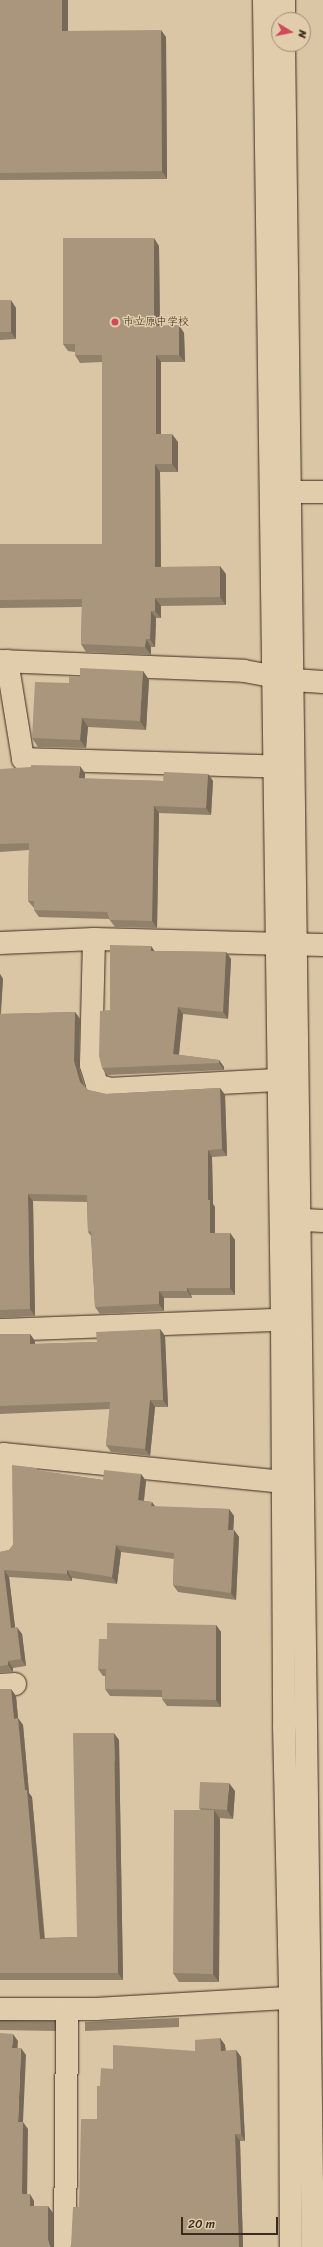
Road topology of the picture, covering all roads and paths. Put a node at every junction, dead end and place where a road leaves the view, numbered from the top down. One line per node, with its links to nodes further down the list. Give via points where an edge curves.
1 (264, 0): 5 (street)
2 (284, 0): 3 (street)
3 (284, 12)
4 (284, 52): 5 (street)
5 (280, 492): 6 (street); 8 (street)
6 (323, 492)
7 (4, 661): 8 (street, via 244,671); 10 (street, via 23,759)
8 (284, 678): 9 (street); 10 (street)
9 (323, 682)
10 (284, 767): 13 (street)
11 (94, 939): 12 (street); 13 (street); 15 (street, via 91,1065 97,1085 110,1090)
12 (0, 943)
13 (286, 944): 14 (street); 15 (street)
14 (323, 945)
15 (288, 1079): 16 (street)
16 (289, 1219): 17 (street); 18 (street)
17 (323, 1221)
18 (291, 1319): 19 (street); 20 (street)
19 (0, 1330)
20 (292, 1483): 21 (street, via 4,1454 7,1548); 22 (street); 23 (street, via 284,1725)
21 (0, 1548)
22 (314, 1731): 23 (street)
23 (308, 1997): 25 (street); 27 (street); 28 (street)
24 (0, 2009): 25 (street)
25 (67, 2009): 26 (street)
26 (65, 2247)
27 (291, 2247)
28 (313, 2247)

